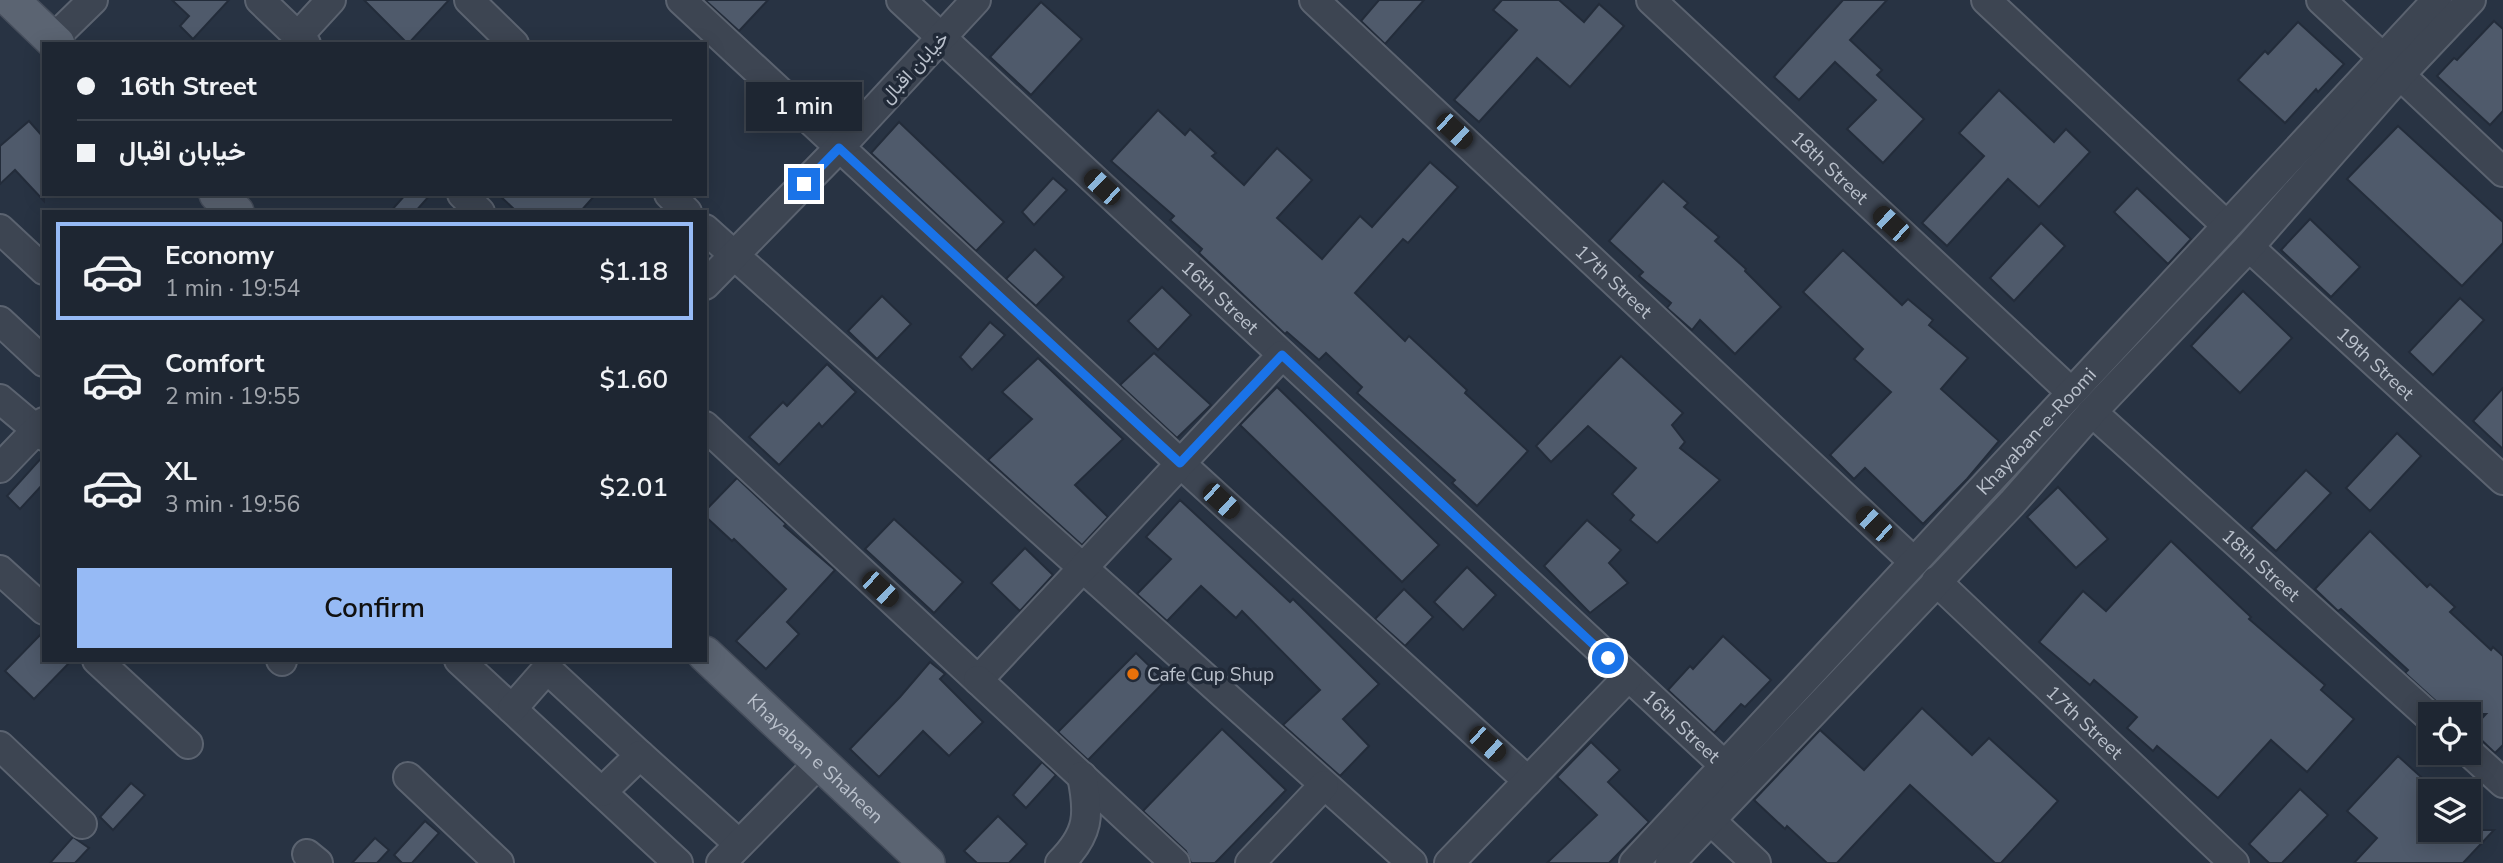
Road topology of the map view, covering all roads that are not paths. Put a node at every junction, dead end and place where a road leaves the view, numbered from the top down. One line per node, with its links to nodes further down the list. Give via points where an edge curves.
1 (11, 0): 17 (main road)
2 (93, 0): 17 (street)
3 (260, 0): 16 (street)
4 (331, 0): 16 (street)
5 (469, 0): 18 (street)
6 (681, 0): 20 (street)
7 (901, 0): 15 (street, 16th Street)
8 (976, 0): 15 (street, خیابان اقبال)
9 (1314, 0): 50 (street, 17th Street)
10 (1651, 0): 38 (street, 18th Street)
11 (1986, 0): 28 (street)
12 (2321, 0): 19 (street)
13 (2437, 0): 19 (street, Khayaban-e-Roomi)
14 (2470, 0): 19 (street, Khayaban-e-Roomi)
15 (942, 38): 20 (street, خیابان اقبال); 36 (street, 16th Street)
16 (302, 40)
17 (55, 42)
18 (512, 42)
19 (2391, 66): 21 (street); 28 (street, Khayaban-e-Roomi); 31 (street, Khayaban-e-Roomi)
20 (839, 148): 32 (street, خیابان اقبال); 45 (street)
21 (2503, 172)
22 (219, 196): 25 (main road)
23 (464, 196): 26 (street)
24 (671, 196): 27 (street)
25 (234, 210)
26 (478, 210)
27 (685, 210)
28 (2226, 225): 38 (street, Khayaban-e-Roomi)
29 (0, 229): 33 (street)
30 (707, 231): 32 (street)
31 (2249, 247): 40 (street, Khayaban-e-Roomi); 48 (street, 19th Street)
32 (733, 256): 34 (street, خیابان اقبال); 51 (street)
33 (42, 268)
34 (707, 283)
35 (0, 321): 37 (street)
36 (1282, 355): 45 (street); 58 (street, 16th Street)
37 (42, 360)
38 (2071, 392): 43 (street, Khayaban-e-Roomi)
39 (0, 399): 42 (street)
40 (2092, 412): 44 (street, Khayaban-e-Roomi); 60 (street, 18th Street)
41 (707, 428): 59 (street)
42 (41, 429): 46 (street)
43 (2026, 440): 44 (street, via 2024,450 2029,459 2038,464); 47 (street, Khayaban-e-Roomi)
44 (2052, 458): 49 (street, Khayaban-e-Roomi)
45 (1180, 463): 51 (street); 70 (street)
46 (0, 468)
47 (1990, 480): 49 (street, via 2000,478 2010,484); 50 (street, Khayaban-e-Roomi)
48 (2503, 480)
49 (2012, 503): 53 (street, Khayaban-e-Roomi)
50 (1914, 562): 67 (street, Khayaban-e-Roomi)
51 (1081, 568): 59 (street); 72 (street)
52 (0, 570): 54 (street)
53 (1936, 581): 74 (street, Khayaban-e-Roomi); 88 (street, 17th Street)
54 (42, 608)
55 (707, 656): 65 (main road, Khayaban e Shaheen)
56 (99, 662): 62 (street)
57 (461, 662): 61 (street)
58 (1628, 677): 67 (street, 16th Street); 70 (street)
59 (978, 680): 68 (street)
60 (2418, 706)
61 (512, 709): 64 (street, via 547,669); 73 (street)
62 (188, 744)
63 (0, 746): 75 (street)
64 (640, 755): 73 (street); 76 (street)
65 (820, 762): 76 (street); 79 (main road, Khayaban e Shaheen)
66 (2481, 763): 71 (street)
67 (1724, 765): 85 (street, Khayaban-e-Roomi)
68 (1082, 776): 80 (street, via 1088,803 1086,824); 81 (street)
69 (408, 777): 77 (street)
70 (1528, 781): 84 (street)
71 (2503, 783)
72 (1324, 785): 82 (street); 83 (street)
73 (602, 792): 78 (street)
74 (1709, 820): 86 (street, Khayaban-e-Roomi); 87 (street)
75 (82, 824)
76 (730, 853)
77 (499, 863)
78 (678, 863)
79 (927, 863)
80 (1060, 863)
81 (1175, 863)
82 (1250, 863)
83 (1412, 863)
84 (1449, 863)
85 (1634, 863)
86 (1670, 863)
87 (1756, 863)
88 (2234, 863)

